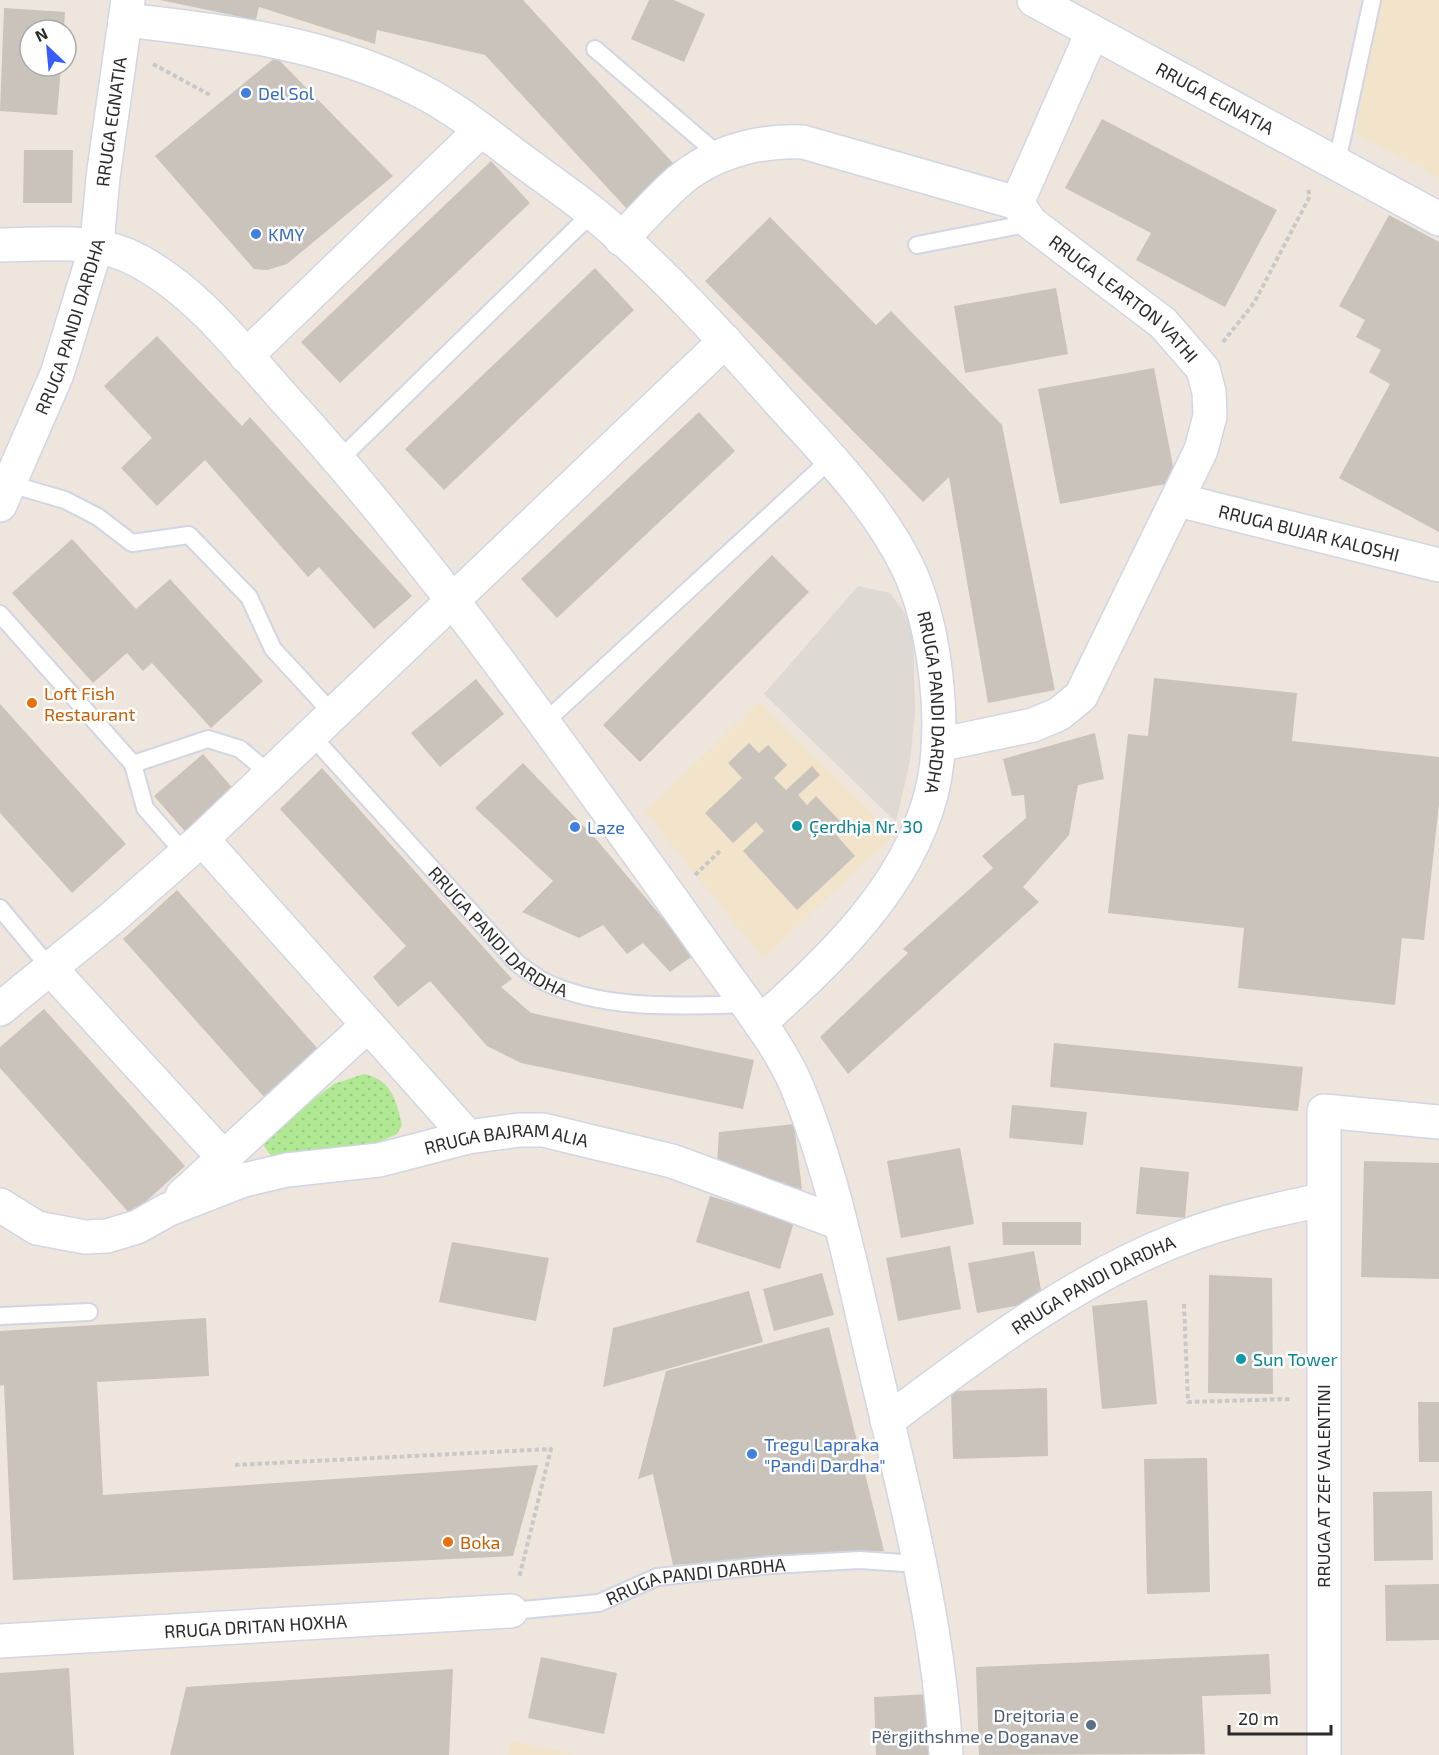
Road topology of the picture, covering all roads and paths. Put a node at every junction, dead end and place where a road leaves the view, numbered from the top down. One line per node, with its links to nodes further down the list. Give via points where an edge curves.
1 (1034, 0): 4 (street, RRUGA EGNATIA)
2 (1372, 0): 11 (lane)
3 (127, 10): 8 (street, RRUGA PANDI DARDHA, via 359,63 422,91); 16 (street, RRUGA EGNATIA)
4 (1092, 33): 9 (street, RRUGA EGNATIA); 13 (street)
5 (595, 49): 10 (lane)
6 (143, 58): 7 (path)
7 (210, 95)
8 (481, 130): 12 (street, RRUGA PANDI DARDHA); 20 (street)
9 (1297, 141): 11 (street, RRUGA EGNATIA); 21 (path, via 1310,196 1254,303)
10 (721, 157): 13 (street, RRUGA LEARTON VATHI, via 776,140 803,142); 15 (street, RRUGA LEARTON VATHI, via 692,171)
11 (1337, 162): 14 (street, RRUGA EGNATIA)
12 (592, 213): 15 (street, RRUGA PANDI DARDHA); 22 (lane)
13 (1024, 213): 18 (lane); 21 (street, RRUGA LEARTON VATHI, via 1163,323)
14 (1439, 219)
15 (621, 239): 19 (street, RRUGA PANDI DARDHA)
16 (97, 244): 17 (street); 20 (street, RRUGA PANDI DARDHA, via 138,260 184,291); 24 (street, RRUGA PANDI DARDHA, via 57,374)
17 (0, 245)
18 (917, 245)
19 (725, 341): 23 (street, RRUGA PANDI DARDHA); 27 (street)
20 (246, 356): 22 (street, RRUGA PANDI DARDHA)
21 (1203, 369): 25 (street, RRUGA LEARTON VATHI, via 1210,416 1201,450)
22 (340, 459): 27 (street, RRUGA PANDI DARDHA)
23 (831, 459): 29 (lane); 31 (street, RRUGA PANDI DARDHA, via 873,512 906,564 928,619 936,667)
24 (5, 494): 30 (lane, RRUGA PANDI DARDHA, via 65,500 98,517 132,543 189,535 249,597 273,649)
25 (1178, 500): 26 (street, RRUGA BUJAR KALOSHI); 31 (street, RRUGA LEARTON VATHI, via 1081,696 1059,714 1033,725)
26 (1439, 565)
27 (454, 599): 29 (street, RRUGA PANDI DARDHA); 30 (street)
28 (0, 614): 32 (lane)
29 (546, 721): 38 (street, RRUGA PANDI DARDHA)
30 (322, 725): 33 (street); 38 (lane, RRUGA PANDI DARDHA, via 517,963 544,981 576,992 628,1003)
31 (938, 745): 38 (street, RRUGA PANDI DARDHA, via 931,793 909,855 875,906 824,965)
32 (133, 764): 33 (lane, via 208,739 240,749); 34 (lane, via 145,808)
33 (270, 774): 34 (street)
34 (194, 846): 36 (street); 39 (street)
35 (0, 908): 36 (lane)
36 (50, 968): 37 (street); 42 (street)
37 (0, 1009)
38 (753, 1013): 46 (street, RRUGA PANDI DARDHA, via 796,1082 815,1132)
39 (368, 1025): 41 (street); 42 (street, RRUGA BAJRAM ALIA)
40 (1437, 1120): 43 (street, RRUGA AT ZEF VALENTINI, via 1324,1111)
41 (468, 1137): 45 (street, RRUGA BAJRAM ALIA, via 379,1160 287,1170 244,1180); 46 (street, RRUGA BAJRAM ALIA, via 543,1130 672,1161)
42 (224, 1158): 45 (street, RRUGA BAJRAM ALIA)
43 (1322, 1200): 50 (street, RRUGA AT ZEF VALENTINI); 51 (street, RRUGA PANDI DARDHA, via 1245,1216 1180,1238 1104,1273 979,1352)
44 (0, 1205): 45 (street, RRUGA BAJRAM ALIA, via 37,1228 85,1237 107,1236 137,1227)
45 (167, 1210)
46 (840, 1223): 51 (street, RRUGA PANDI DARDHA)
47 (1184, 1304): 50 (path, via 1188,1402)
48 (89, 1312): 49 (lane)
49 (0, 1316)
50 (1323, 1399): 57 (street, RRUGA AT ZEF VALENTINI)
51 (887, 1420): 53 (street, RRUGA PANDI DARDHA)
52 (235, 1465): 54 (path, via 551,1449)
53 (918, 1564): 54 (lane, RRUGA PANDI DARDHA, via 860,1560 657,1577 599,1603); 56 (street, RRUGA PANDI DARDHA, via 935,1646)
54 (512, 1611): 55 (street, RRUGA DRITAN HOXHA)
55 (0, 1641)
56 (946, 1755)
57 (1324, 1755)

